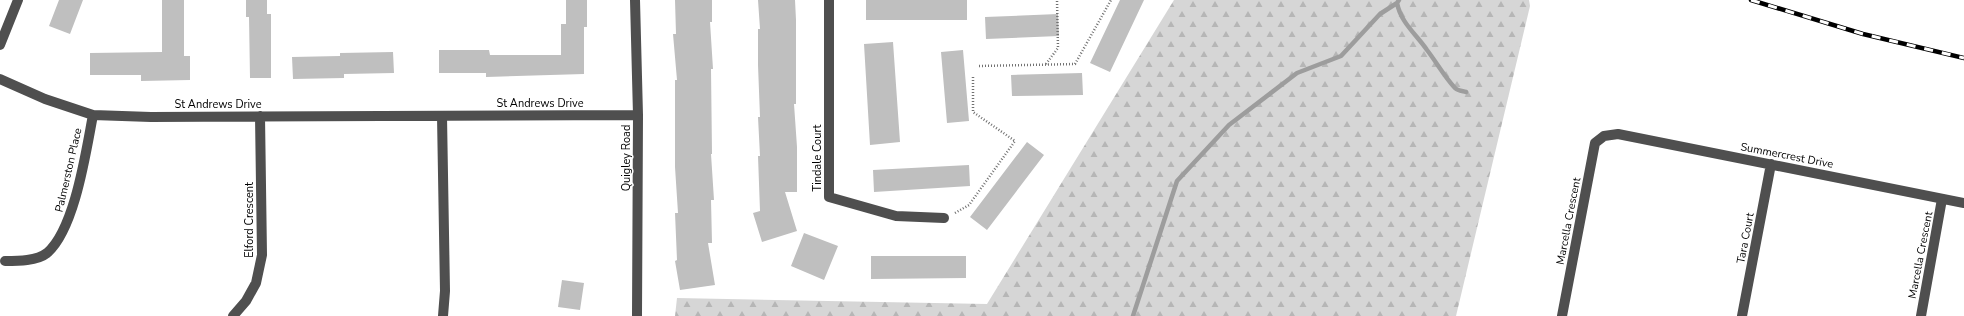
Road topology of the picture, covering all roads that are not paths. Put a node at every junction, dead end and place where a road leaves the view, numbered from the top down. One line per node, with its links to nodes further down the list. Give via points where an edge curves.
1 (18, 0): 4 (street)
2 (635, 0): 7 (street, Quigley Road)
3 (829, 0): 14 (street, Tindale Court, via 829,197 896,216)
4 (0, 45)
5 (0, 79): 6 (street, St Andrews Drive, via 45,99)
6 (92, 115): 8 (street, St Andrews Drive); 15 (street, Palmerston Place, via 71,213 60,238 46,254 22,261)
7 (638, 115): 9 (street, St Andrews Drive); 18 (street, Quigley Road)
8 (260, 116): 9 (street, St Andrews Drive); 16 (street, Elford Crescent, via 262,255 256,283 246,301)
9 (442, 116): 17 (street, via 445,291)
10 (1604, 136): 11 (street, Summercrest Drive, via 1618,134); 19 (street, Marcella Crescent, via 1595,143)
11 (1771, 164): 12 (street, Summercrest Drive); 20 (street, Tara Court)
12 (1942, 198): 13 (street, Summercrest Drive); 21 (street, Marcella Crescent)
13 (1964, 203)
14 (944, 218)
15 (5, 261)
16 (233, 316)
17 (443, 316)
18 (637, 316)
19 (1562, 316)
20 (1742, 316)
21 (1921, 316)

